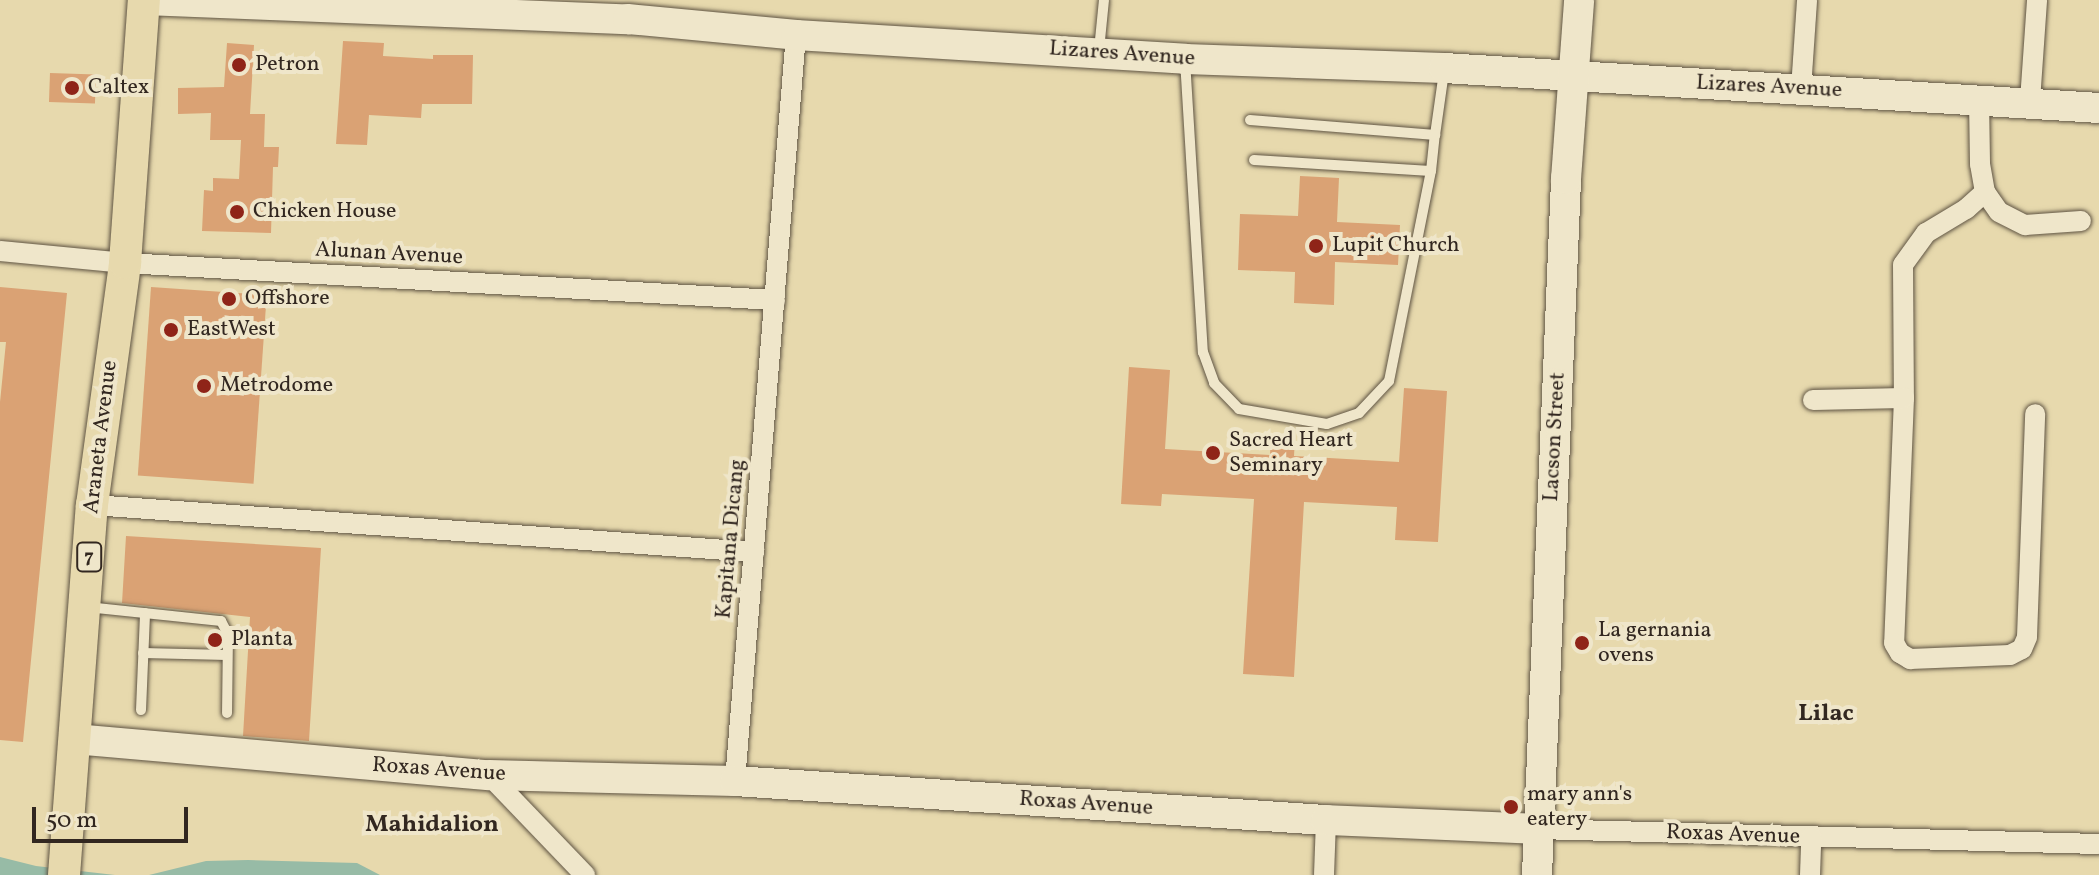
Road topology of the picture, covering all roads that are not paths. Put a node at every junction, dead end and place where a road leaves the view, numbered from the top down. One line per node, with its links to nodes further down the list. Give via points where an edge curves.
1 (144, 0): 6 (street, Lizares Avenue); 23 (main road, Araneta Avenue / 7)
2 (1104, 0): 8 (lane)
3 (1579, 0): 11 (street, Lacson Street)
4 (1807, 0): 12 (street)
5 (2037, 0): 14 (street)
6 (493, 7): 7 (street, Lizares Avenue, via 629,13)
7 (796, 35): 8 (street, Lizares Avenue); 24 (street, Kapitana Dicang)
8 (1099, 52): 9 (street, Lizares Avenue)
9 (1185, 59): 10 (street, Lizares Avenue); 19 (lane, via 1203,352 1214,383 1239,409 1327,424 1359,413 1389,381)
10 (1444, 68): 11 (street, Lizares Avenue); 17 (lane)
11 (1574, 77): 12 (street, Lizares Avenue); 40 (street, Lacson Street)
12 (1801, 89): 13 (street, Lizares Avenue)
13 (1979, 99): 14 (street, Lizares Avenue); 20 (street)
14 (2030, 101): 15 (street, Lizares Avenue)
15 (2099, 108)
16 (1250, 120): 17 (lane)
17 (1435, 135): 19 (lane)
18 (1254, 160): 19 (lane)
19 (1431, 171)
20 (1985, 192): 21 (street, via 1999,212 2025,225); 25 (street, via 1926,233 1903,265)
21 (2081, 221)
22 (0, 251): 23 (street, Alunan Avenue)
23 (125, 263): 24 (street, Alunan Avenue); 28 (main road, Araneta Avenue / 7)
24 (775, 300): 29 (street, Kapitana Dicang)
25 (1904, 398): 26 (street); 27 (street, via 1894,643 1910,659 2010,655 2022,649 2027,637)
26 (1813, 400)
27 (2035, 414)
28 (92, 505): 29 (street); 30 (main road, Araneta Avenue / 7)
29 (754, 552): 38 (street, Kapitana Dicang)
30 (85, 607): 31 (lane); 36 (main road, Araneta Avenue / 7)
31 (145, 613): 32 (lane); 33 (lane, via 221,621 228,634)
32 (143, 653): 33 (lane); 34 (lane)
33 (227, 655): 35 (lane)
34 (141, 710)
35 (227, 713)
36 (74, 739): 37 (street, Roxas Avenue); 43 (main road, Araneta Avenue / 7)
37 (489, 775): 38 (street, Roxas Avenue); 44 (street)
38 (735, 781): 39 (street, Roxas Avenue)
39 (1326, 820): 40 (street, Roxas Avenue); 45 (street)
40 (1537, 829): 41 (street, Roxas Avenue); 46 (street, Lacson Street)
41 (1811, 837): 42 (street, Roxas Avenue); 47 (street)
42 (2099, 844)
43 (65, 864)
44 (585, 875)
45 (1324, 875)
46 (1537, 875)
47 (1810, 875)

